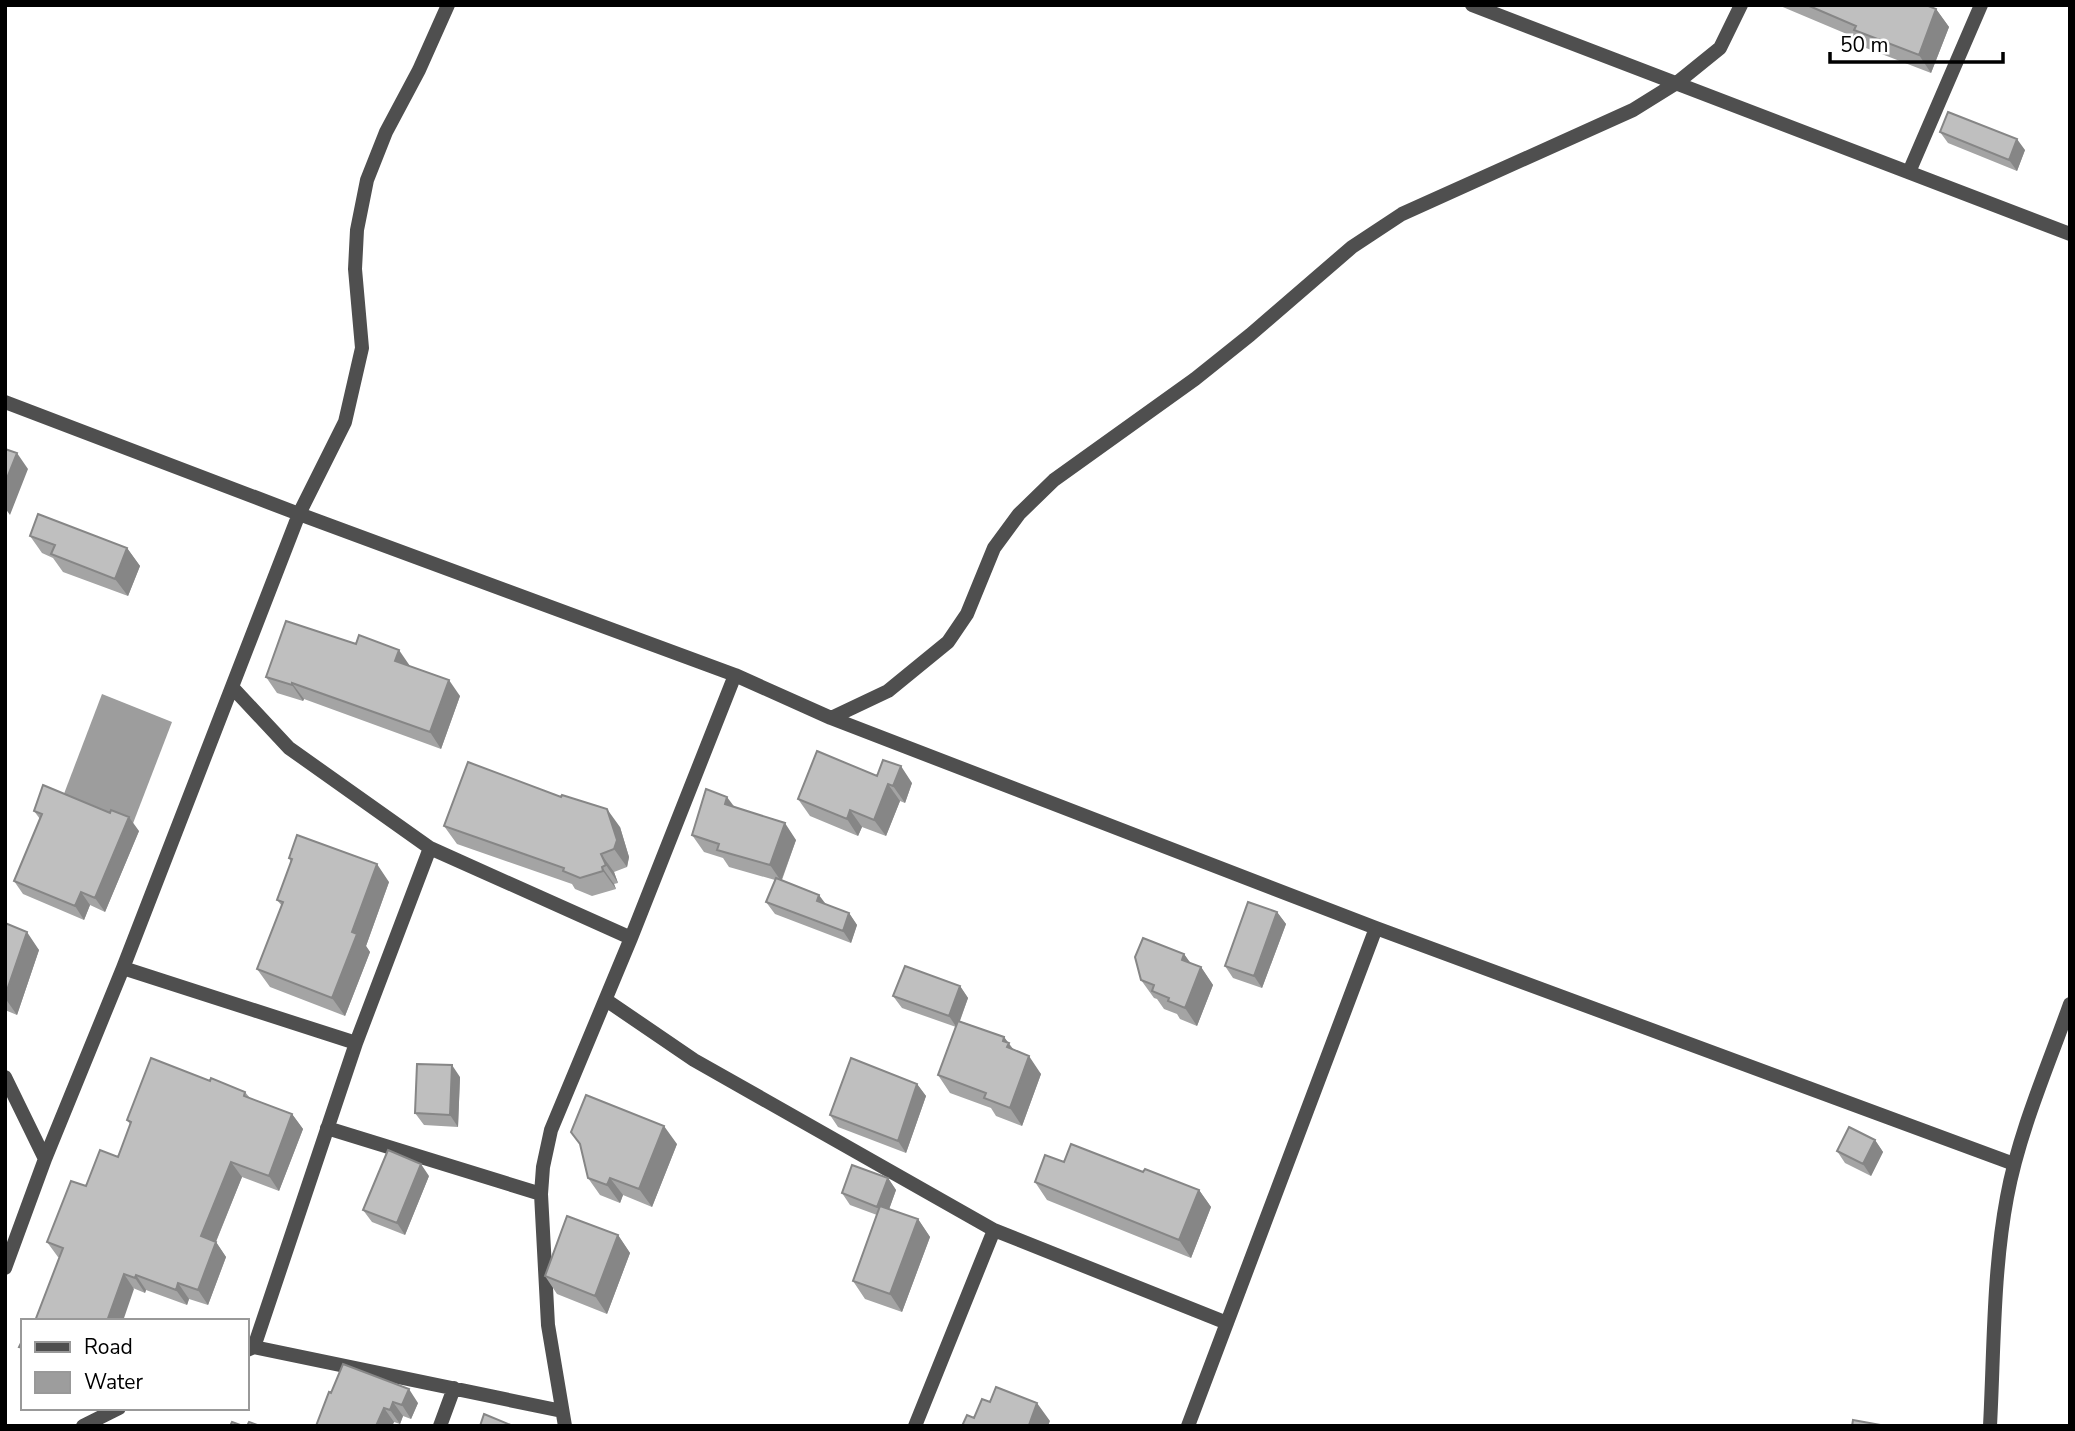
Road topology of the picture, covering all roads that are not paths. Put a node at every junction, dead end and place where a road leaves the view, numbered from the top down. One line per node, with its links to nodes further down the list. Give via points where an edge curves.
1 (448, 5): 9 (street, via 367,180 355,269 362,348 345,422)
2 (1472, 5): 5 (street)
3 (1741, 5): 5 (street, via 1720,48)
4 (1981, 5): 6 (street)
5 (1678, 82): 6 (street); 12 (street, via 1633,110 1402,214 1352,247 1195,379 1054,480 1019,514 994,548 967,614 948,642 888,691)
6 (1909, 172): 7 (street)
7 (2070, 234)
8 (5, 402): 9 (street)
9 (299, 514): 10 (street); 11 (street)
10 (735, 675): 12 (street); 15 (street)
11 (232, 687): 13 (street, via 289,748); 16 (street)
12 (831, 718): 14 (street)
13 (430, 848): 15 (street); 19 (street)
14 (1376, 928): 23 (street); 27 (street)
15 (631, 938): 17 (street)
16 (123, 968): 19 (street); 22 (street)
17 (606, 1000): 24 (street, via 551,1130); 25 (street, via 694,1060)
18 (2070, 1004): 23 (street)
19 (356, 1043): 21 (street)
20 (5, 1077): 22 (street)
21 (327, 1128): 24 (street); 28 (street)
22 (45, 1159): 26 (street)
23 (2014, 1164): 37 (street, via 2001,1236)
24 (541, 1194): 31 (street, via 548,1325)
25 (994, 1230): 27 (street); 35 (street)
26 (5, 1268)
27 (1227, 1323): 36 (street)
28 (250, 1349): 29 (street)
29 (454, 1388): 31 (street); 33 (street)
30 (115, 1410): 32 (street)
31 (562, 1410): 34 (street)
32 (83, 1426)
33 (440, 1426)
34 (565, 1426)
35 (915, 1426)
36 (1188, 1426)
37 (1990, 1426)

